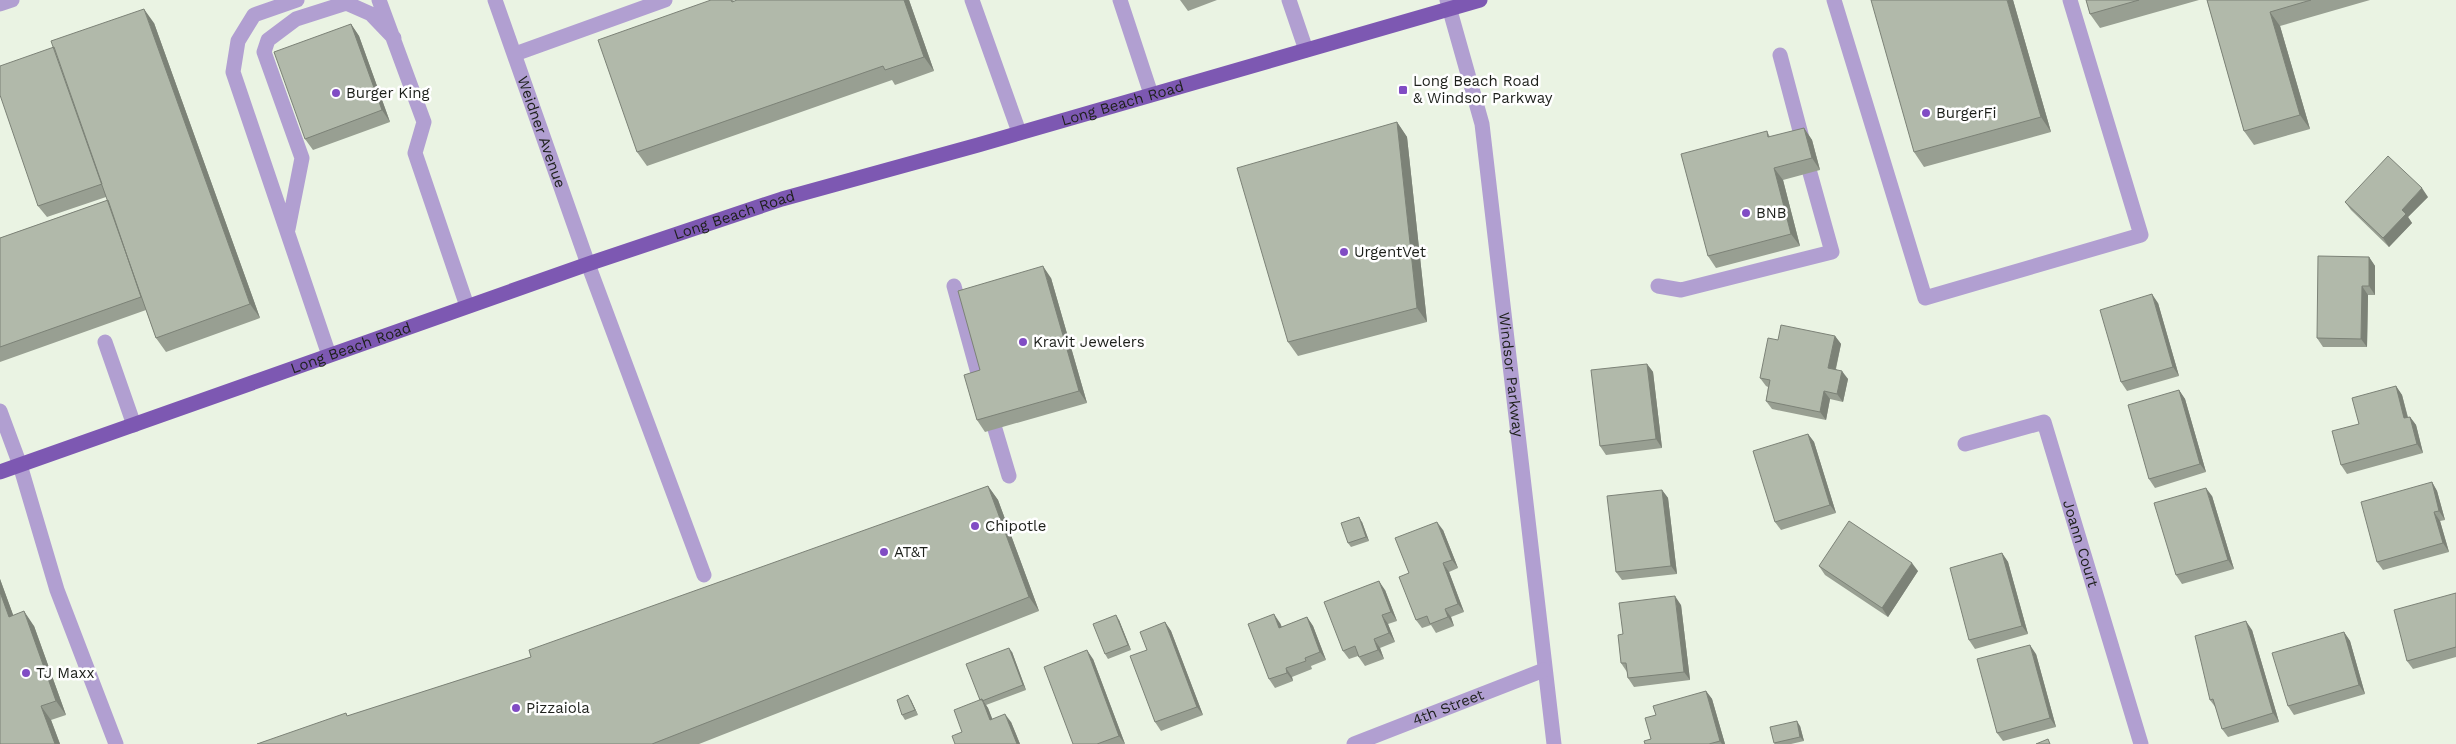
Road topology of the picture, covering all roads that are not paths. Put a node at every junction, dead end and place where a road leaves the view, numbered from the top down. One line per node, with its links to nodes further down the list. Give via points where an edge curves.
1 (12, 0): 12 (street)
2 (297, 0): 22 (street, via 254,15 238,41 233,72)
3 (381, 0): 14 (street)
4 (496, 0): 16 (street, Weidner Avenue)
5 (665, 0): 16 (street)
6 (972, 0): 19 (street)
7 (1120, 0): 18 (street)
8 (1289, 0): 15 (street)
9 (1480, 0): 13 (main road, Long Beach Road)
10 (1834, 0): 11 (street, via 1925,298 2141,235)
11 (2070, 0)
12 (0, 4)
13 (1449, 4): 15 (main road, Long Beach Road); 38 (street, Windsor Parkway, via 1482,124)
14 (394, 38): 22 (street, via 371,14 346,3 296,19 268,40 264,52 302,158); 26 (street, via 424,122 415,153)
15 (1306, 50): 18 (main road, Long Beach Road)
16 (515, 54): 23 (street, Weidner Avenue)
17 (1780, 55): 20 (street)
18 (1151, 94): 19 (main road, Long Beach Road)
19 (1019, 132): 23 (main road, Long Beach Road, via 782,199)
20 (1803, 142)
21 (1810, 172): 25 (street, via 1832,252 1681,290)
22 (288, 230): 28 (street)
23 (588, 264): 26 (main road, Long Beach Road); 37 (street, Weidner Avenue)
24 (954, 286): 29 (street)
25 (1658, 286)
26 (467, 306): 28 (main road, Long Beach Road)
27 (105, 342): 31 (street)
28 (329, 356): 31 (main road, Long Beach Road)
29 (981, 384)
30 (0, 411): 34 (street)
31 (134, 425): 34 (main road, Long Beach Road)
32 (995, 429): 36 (street)
33 (1965, 444): 42 (street, Joann Court, via 2044,422)
34 (20, 465): 35 (main road, Long Beach Road); 39 (street, via 58,590)
35 (0, 472)
36 (1010, 476)
37 (704, 575)
38 (1544, 670): 40 (street, 4th Street); 41 (street, Windsor Parkway)
39 (116, 744)
40 (1354, 744)
41 (1554, 744)
42 (2141, 744)

